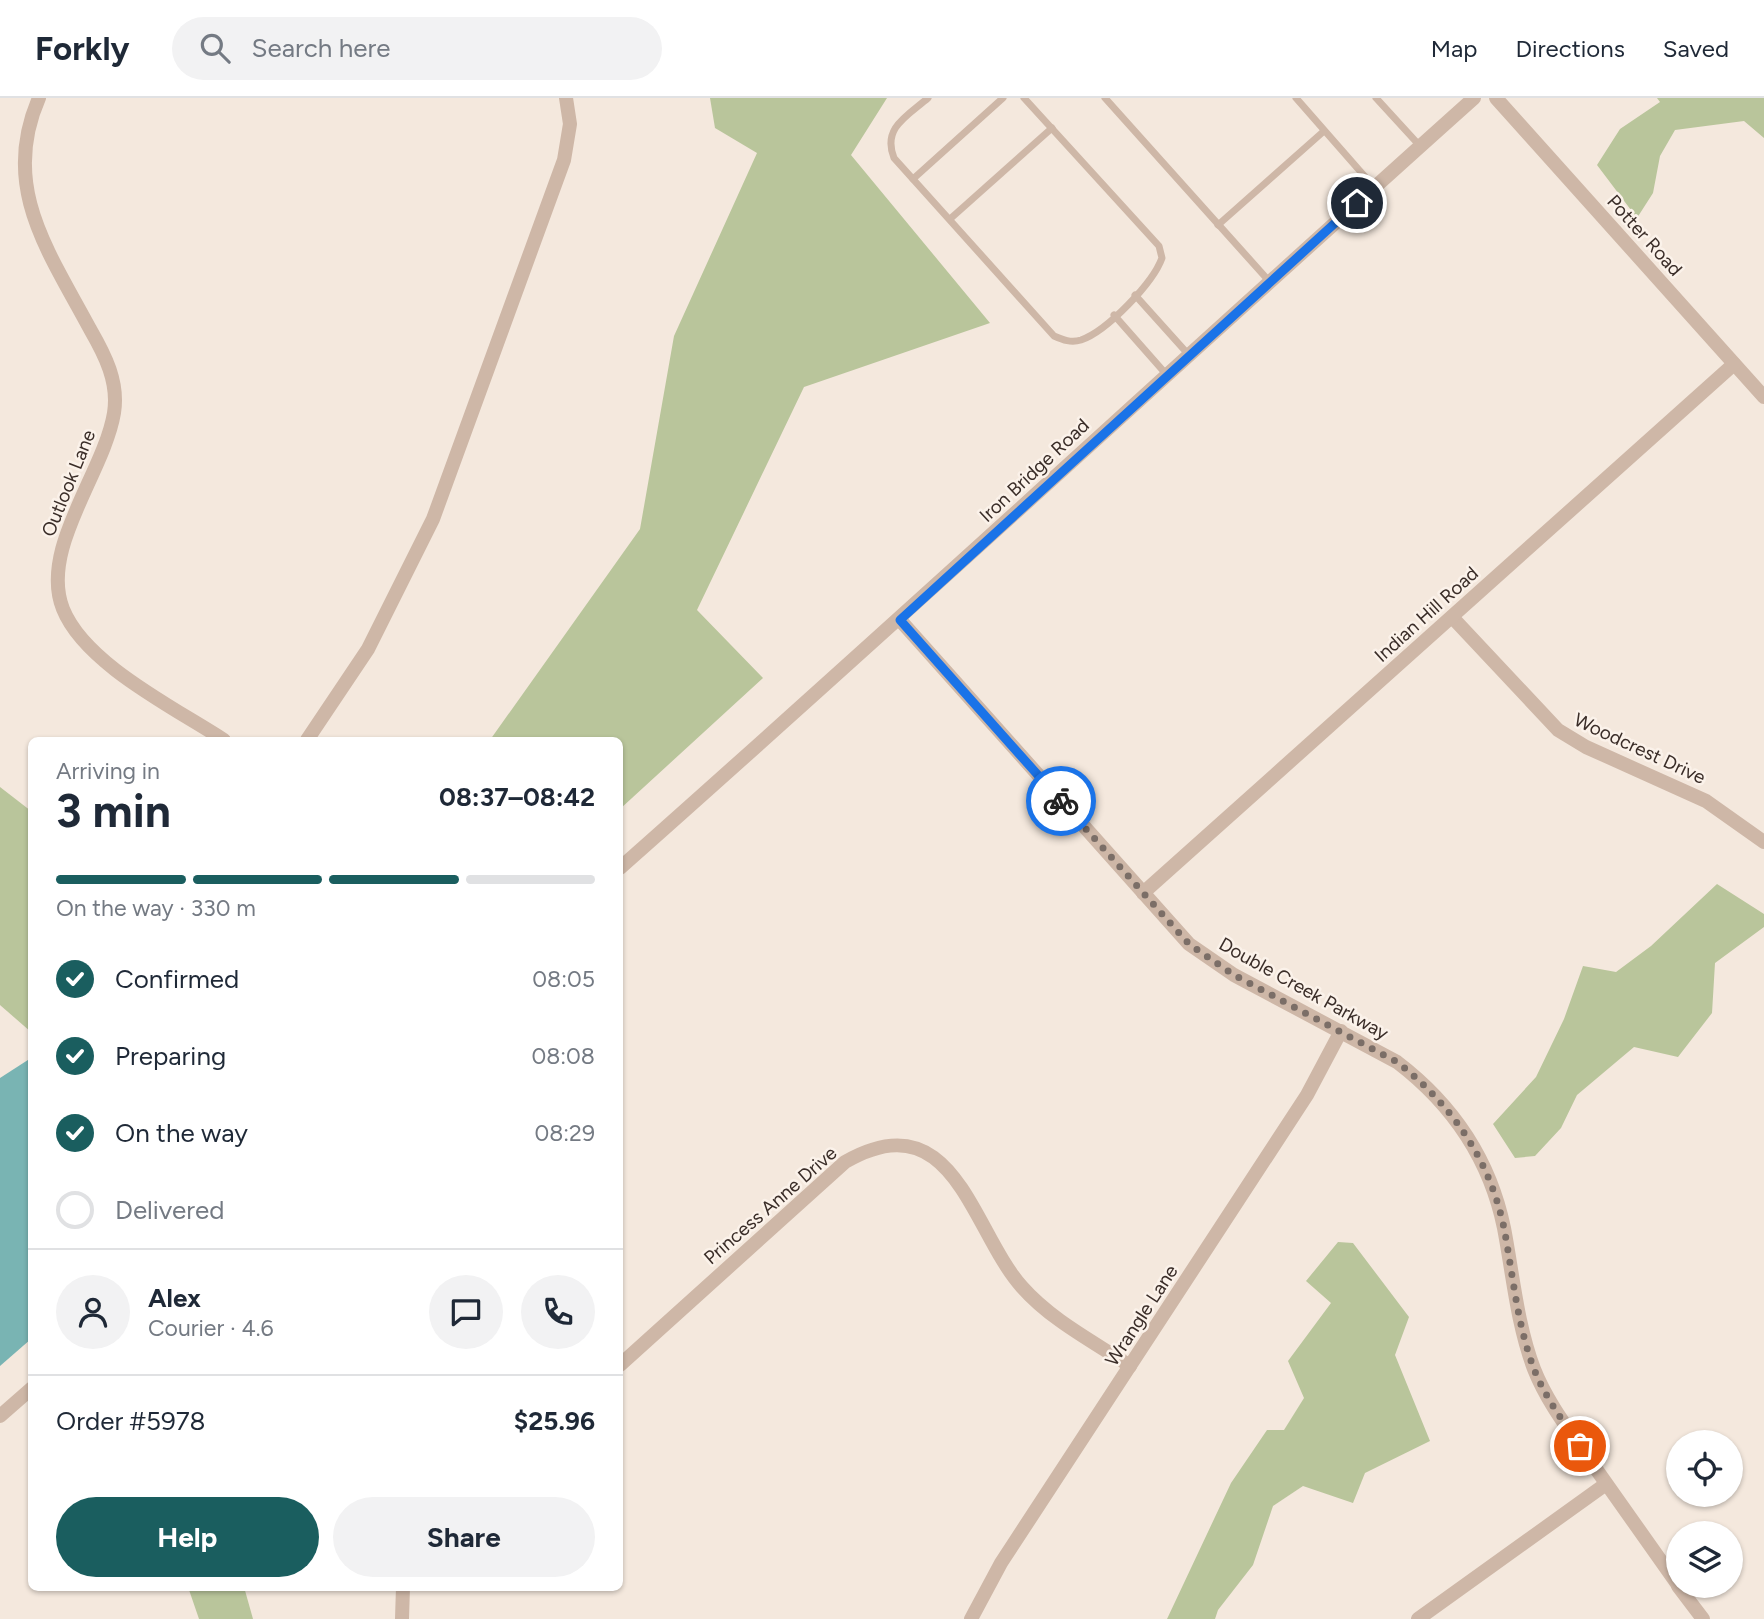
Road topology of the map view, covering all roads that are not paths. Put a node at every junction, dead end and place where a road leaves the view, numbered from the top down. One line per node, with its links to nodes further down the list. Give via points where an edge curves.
1 (39, 98): 27 (street, Outlook Lane, via 24,151 23,176 32,215 104,355 115,392 109,437 61,553 58,582 63,608 75,633 97,657)
2 (566, 98): 28 (street, via 570,124 564,160 433,519 368,649)
3 (928, 98): 14 (lane, via 891,130 888,144)
4 (1003, 98): 14 (lane)
5 (1024, 98): 11 (lane)
6 (1105, 98): 17 (lane)
7 (1296, 98): 12 (lane)
8 (1376, 98): 13 (lane)
9 (1474, 98): 13 (street, Iron Bridge Road)
10 (1496, 98): 22 (street, Potter Road)
11 (1052, 128): 16 (lane); 19 (lane, via 1159,246 1158,270)
12 (1324, 131): 15 (lane); 17 (lane)
13 (1420, 146): 15 (street, Iron Bridge Road)
14 (913, 179): 16 (lane)
15 (1374, 187): 18 (street, Iron Bridge Road)
16 (950, 219): 20 (lane, via 1054,336 1079,341)
17 (1218, 225): 18 (lane)
18 (1269, 281): 21 (street, Iron Bridge Road)
19 (1135, 295): 20 (lane); 21 (lane)
20 (1114, 315): 23 (lane)
21 (1188, 354): 23 (street, Iron Bridge Road)
22 (1734, 364): 24 (street, Potter Road); 25 (street, Indian Hill Road)
23 (1167, 374): 26 (street, Iron Bridge Road)
24 (1764, 397)
25 (1452, 617): 29 (street, Woodcrest Drive, via 1558,730 1706,801); 31 (street, Indian Hill Road)
26 (900, 620): 30 (street, Iron Bridge Road); 31 (street, Double Creek Parkway)
27 (220, 737)
28 (309, 737)
29 (1764, 842)
30 (623, 865)
31 (1143, 893): 32 (street, Double Creek Parkway, via 1189,944 1209,959)
32 (1341, 1031): 34 (street, Wrangle Lane, via 1307,1095); 37 (street, Double Creek Parkway, via 1417,1077 1474,1146 1499,1206 1534,1367 1554,1409)
33 (623, 1363): 34 (street, Princess Anne Drive, via 845,1162 869,1150 896,1146 927,1154 953,1173 998,1255 1023,1289)
34 (1130, 1366): 42 (street, Wrangle Lane, via 1002,1563)
35 (28, 1392): 36 (street)
36 (0, 1416)
37 (1606, 1484): 38 (street, Double Creek Parkway); 43 (street)
38 (1666, 1568)
39 (403, 1591): 41 (street)
40 (1688, 1598): 44 (street, Double Creek Parkway)
41 (402, 1619)
42 (971, 1619)
43 (1418, 1619)
44 (1703, 1619)

